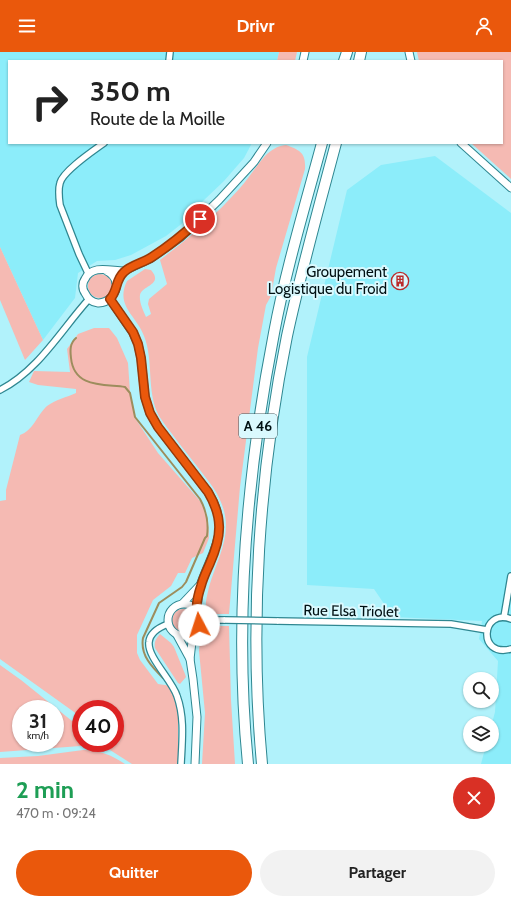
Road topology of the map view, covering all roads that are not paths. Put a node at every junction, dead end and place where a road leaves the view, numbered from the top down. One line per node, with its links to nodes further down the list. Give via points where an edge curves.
1 (103, 144): 9 (street, via 70,170 60,182 58,196)
2 (267, 144): 8 (street, via 219,200 181,237)
3 (322, 144): 30 (highway, A 46, via 274,332 252,474 243,612)
4 (336, 144): 31 (highway, A 46, via 287,337 268,459 257,614)
5 (462, 144): 6 (street)
6 (511, 188)
7 (105, 270): 8 (street); 9 (street, via 99,269); 10 (street, via 112,275)
8 (124, 272): 10 (street)
9 (88, 273): 11 (street, via 83,286)
10 (116, 284): 12 (street, via 115,292)
11 (89, 299): 12 (street, via 100,303); 13 (street, via 33,365)
12 (110, 299): 15 (street, via 133,332 138,344 145,397 150,413 208,492 216,507 220,528 218,542)
13 (0, 390)
14 (511, 576): 18 (street)
15 (201, 584): 16 (street); 17 (street)
16 (183, 603): 17 (street, via 193,606); 21 (street, via 172,608 167,618)
17 (197, 612): 20 (street, Rue Elsa Triolet); 22 (street)
18 (504, 617): 19 (street); 23 (street, via 493,620)
19 (511, 619)
20 (214, 620): 22 (street, Rue Elsa Triolet); 23 (street, Rue Elsa Triolet, bridge, via 451,624)
21 (168, 624): 25 (street); 28 (street, via 152,635 149,647 178,696 182,730)
22 (199, 625): 24 (street)
23 (487, 630): 26 (street, via 488,642 492,647 503,651)
24 (193, 633): 25 (street); 27 (street)
25 (177, 635): 27 (street)
26 (511, 649)
27 (190, 660): 29 (street, via 197,717)
28 (181, 764)
29 (195, 764)
30 (248, 764)
31 (262, 764)

